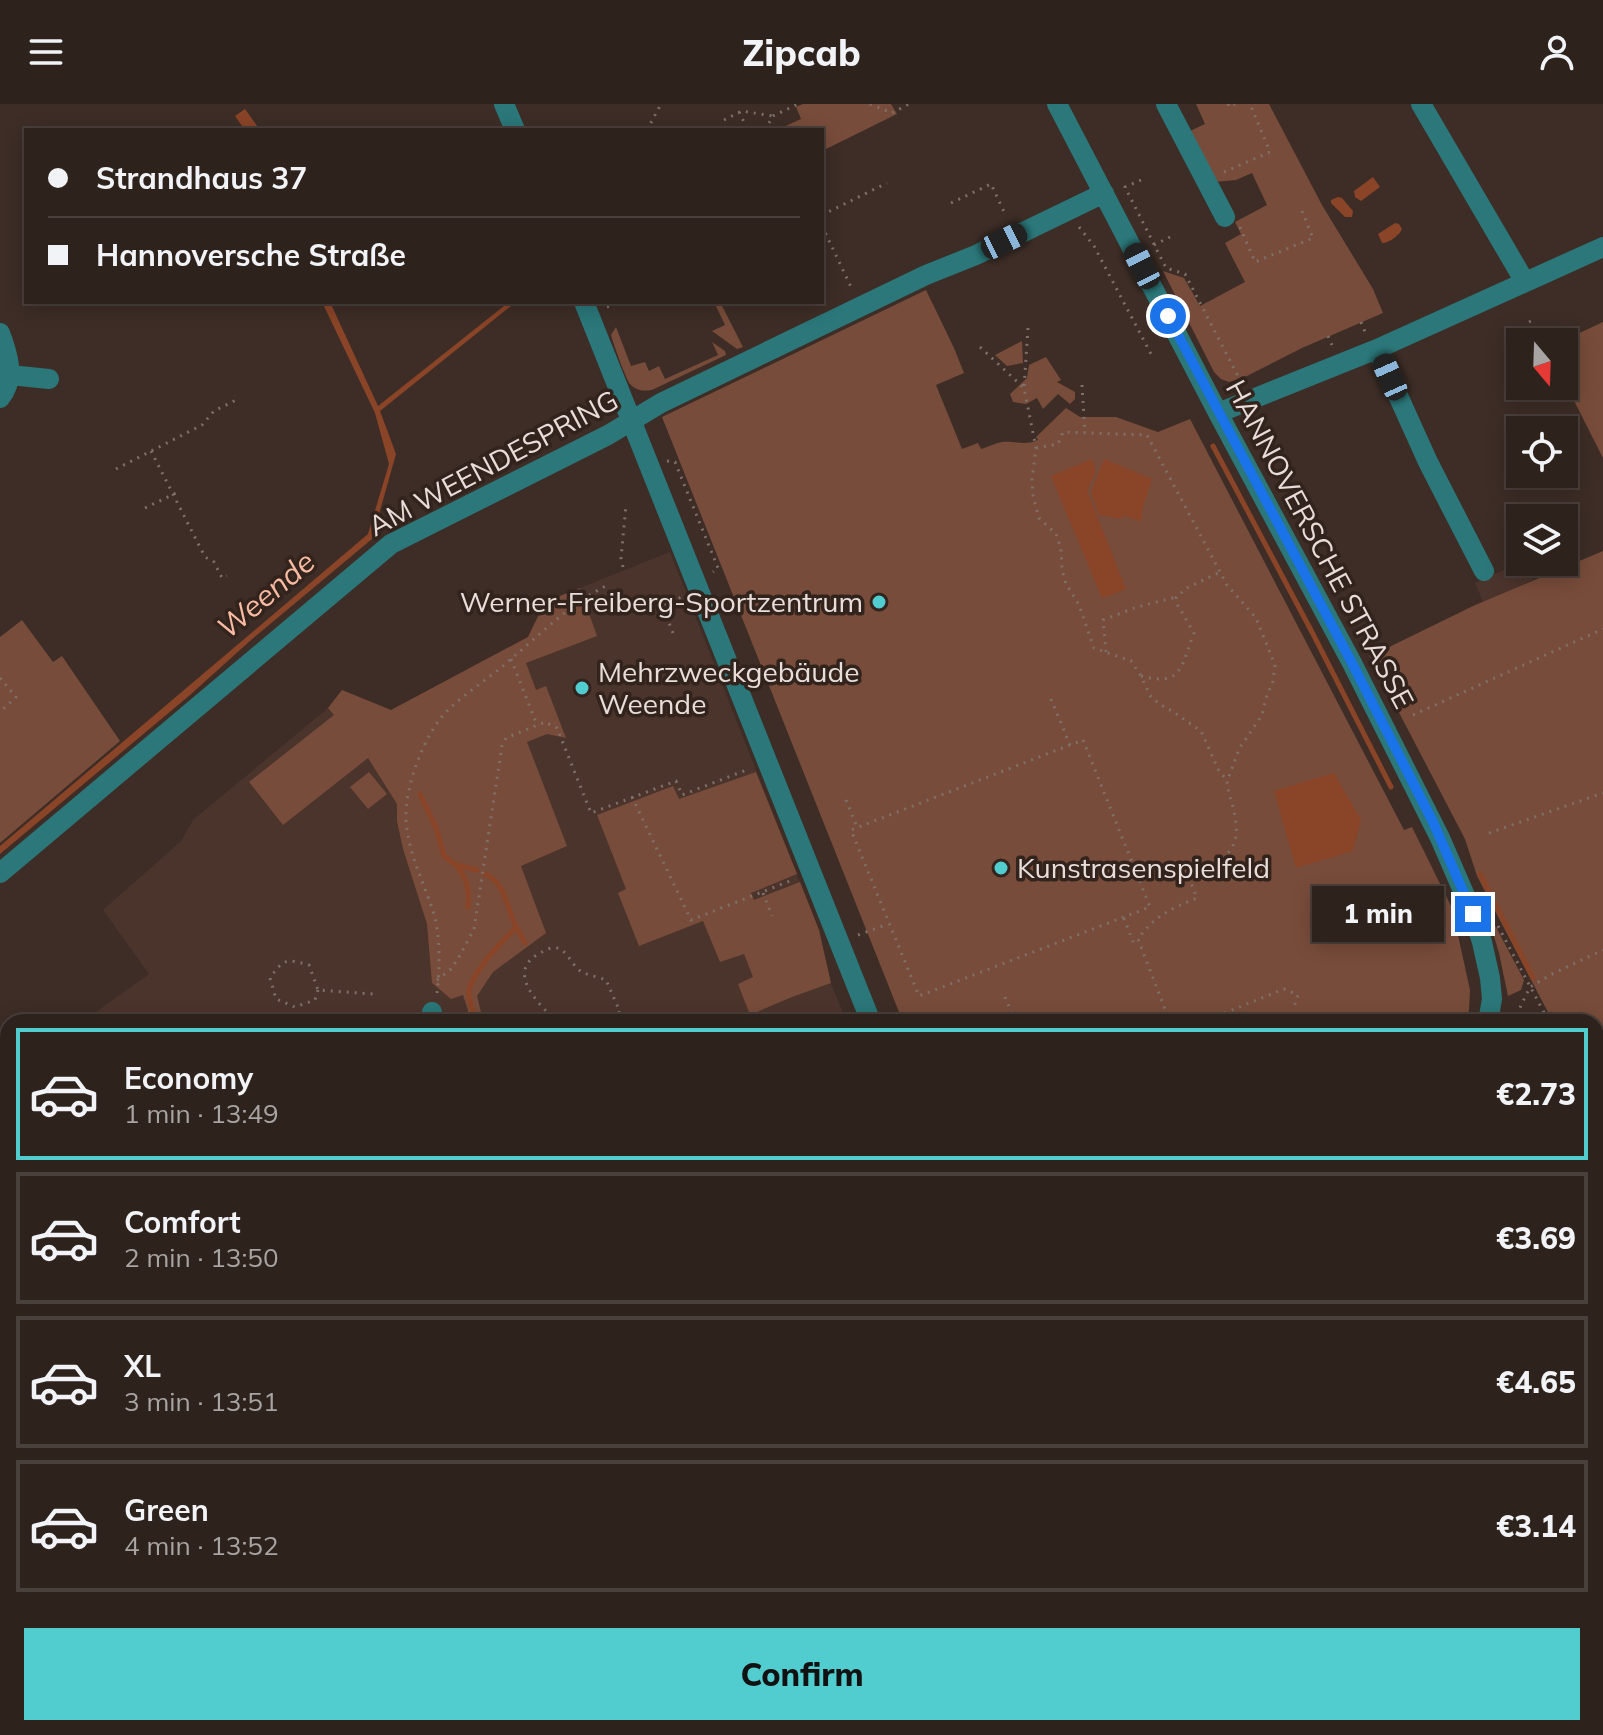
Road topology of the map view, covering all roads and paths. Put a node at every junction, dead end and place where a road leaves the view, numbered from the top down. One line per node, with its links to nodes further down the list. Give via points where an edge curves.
1 (504, 104): 17 (street)
2 (661, 104): 18 (path)
3 (798, 104): 12 (path)
4 (870, 104): 5 (path, via 892,113)
5 (909, 104)
6 (1057, 104): 27 (street, HANNOVERSCHE STRASSE)
7 (1166, 104): 24 (street)
8 (1228, 104): 9 (path)
9 (1235, 104)
10 (1250, 104): 23 (path, via 1270,152)
11 (1421, 104): 40 (street)
12 (790, 105): 14 (path)
13 (739, 112): 14 (path); 15 (path); 19 (path)
14 (773, 116): 16 (path)
15 (724, 120)
16 (769, 123): 20 (path); 21 (path)
17 (514, 128)
18 (648, 128)
19 (747, 128)
20 (766, 128)
21 (772, 128)
22 (1234, 160): 23 (path)
23 (1237, 166): 24 (path)
24 (1205, 179): 33 (street)
25 (1141, 180): 36 (path, via 1125,187)
26 (887, 183): 31 (path)
27 (1104, 193): 30 (street, AM WEENDESPRING); 56 (street, HANNOVERSCHE STRASSE)
28 (951, 203): 32 (path, via 991,184)
29 (1300, 206): 39 (path, via 1313,238)
30 (1067, 211): 42 (street, AM WEENDESPRING); 49 (path, via 1094,246)
31 (824, 214)
32 (1006, 216)
33 (1225, 217): 39 (path, via 1237,219 1255,262)
34 (824, 230): 42 (path)
35 (1170, 237): 36 (path)
36 (1154, 245): 56 (path, via 1166,268 1185,274 1240,380)
37 (1280, 245): 39 (path)
38 (1603, 247): 40 (street)
39 (1282, 251)
40 (1525, 282): 48 (street)
41 (585, 304): 57 (street)
42 (861, 307): 57 (street, AM WEENDESPRING)
43 (1535, 319): 44 (path)
44 (1529, 322)
45 (1028, 328): 53 (path)
46 (0, 333): 50 (street)
47 (980, 347): 53 (path)
48 (1377, 349): 56 (street); 66 (street)
49 (1151, 354)
50 (10, 375): 51 (street); 55 (street)
51 (49, 379)
52 (1082, 385): 58 (path)
53 (1024, 388): 59 (path)
54 (234, 396): 60 (path, via 236,400 214,411 202,425)
55 (0, 398)
56 (1226, 410): 112 (street, HANNOVERSCHE STRASSE, via 1440,838 1482,942)
57 (632, 420): 83 (street); 90 (street, AM WEENDESPRING, via 391,544)
58 (1085, 433): 59 (path, via 1063,432 1058,444); 67 (path, via 1147,435)
59 (1036, 448): 74 (path, via 1032,480 1039,518 1056,534 1066,584 1094,648)
60 (151, 451): 61 (path); 62 (path)
61 (116, 469)
62 (174, 494): 64 (path); 68 (path, via 205,557 222,578)
63 (626, 505): 65 (path)
64 (145, 508)
65 (623, 567)
66 (1484, 571)
67 (1220, 572): 70 (path); 84 (path, via 1256,618 1275,665 1262,715 1239,749)
68 (227, 576)
69 (608, 585): 75 (path, via 587,594)
70 (1176, 597): 74 (path, via 1103,620); 76 (path, via 1194,633 1179,671 1157,680)
71 (674, 601): 73 (path, via 662,605)
72 (1603, 629): 80 (path)
73 (673, 633)
74 (1106, 652): 76 (path, via 1131,661)
75 (511, 659): 81 (path); 99 (path, via 446,711 424,745 407,792 409,845 433,911 438,942)
76 (1141, 676): 84 (path, via 1151,697 1201,731)
77 (1, 677): 79 (path, via 16,697)
78 (1051, 699): 82 (path)
79 (0, 712)
80 (1413, 715)
81 (537, 725): 86 (path, via 545,722 557,728 591,813); 99 (path, via 506,738 502,746 474,929 458,959)
82 (1070, 745): 88 (path); 94 (path, via 1083,740 1150,907)
83 (768, 762): 86 (path, via 682,795 676,781); 91 (street)
84 (1227, 780): 110 (path, via 1236,823 1231,848 1223,860 1189,878 1197,898 1166,911 1138,939)
85 (1603, 793): 89 (path)
86 (632, 797): 92 (path, via 691,920)
87 (846, 800): 88 (path)
88 (857, 827): 95 (path, via 851,830)
89 (1489, 833)
90 (0, 873)
91 (812, 873): 92 (path); 96 (street)
92 (763, 892): 93 (path)
93 (772, 916)
94 (1124, 918): 95 (path, via 919,996); 97 (path)
95 (889, 923): 96 (path)
96 (839, 942): 108 (street)
97 (1135, 947)
98 (1603, 950): 100 (path)
99 (437, 980): 105 (path)
100 (1530, 987): 113 (path); 114 (path)
101 (318, 990): 101 (path, via 309,965 290,960 280,963 270,978 276,999 295,1007 315,1000); 102 (path)
102 (373, 994)
103 (1005, 997): 109 (path)
104 (1293, 1010): 111 (path, via 1298,995 1284,989)
105 (433, 1014)
106 (549, 1014): 107 (path, via 534,999 524,971 527,961 553,947 582,972 606,980 620,1012)
107 (614, 1014)
108 (868, 1014)
109 (1012, 1014)
110 (1167, 1014)
111 (1222, 1014)
112 (1492, 1014)
113 (1517, 1014)
114 (1545, 1014)

